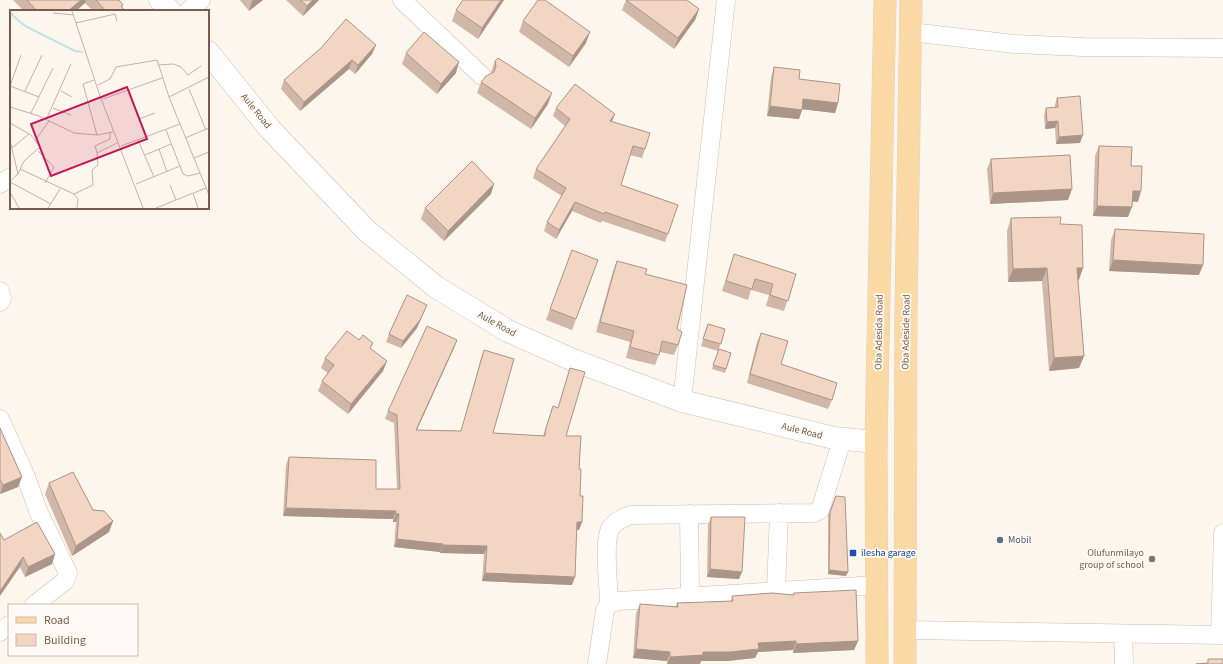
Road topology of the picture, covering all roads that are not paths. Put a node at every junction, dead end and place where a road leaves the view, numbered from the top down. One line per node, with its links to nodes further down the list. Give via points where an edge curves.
1 (160, 0): 7 (street)
2 (201, 0): 8 (street)
3 (402, 0): 12 (street)
4 (726, 0): 17 (street)
5 (885, 0): 20 (main road, Oba Adesida Road)
6 (911, 0): 9 (main road, Oba Adeside Road)
7 (169, 10)
8 (189, 10)
9 (911, 32): 10 (street, via 1037,45); 30 (main road, Oba Adeside Road, via 906,315)
10 (1223, 48)
11 (209, 53): 17 (street, Aule Road, via 270,129 367,231 436,287 508,331 573,360)
12 (482, 76)
13 (10, 178): 14 (street)
14 (0, 184)
15 (0, 291): 16 (street)
16 (0, 302)
17 (682, 400): 19 (street, Aule Road)
18 (0, 419): 27 (street, via 39,513 68,573 65,581)
19 (842, 440): 20 (street, Aule Road); 21 (street, via 820,510)
20 (876, 442): 24 (main road, Oba Adesida Road)
21 (779, 513): 22 (street); 25 (street)
22 (689, 514): 26 (street); 28 (street, via 630,515 610,528 606,541)
23 (1223, 533): 33 (street)
24 (877, 585): 25 (street); 35 (main road, Oba Adesida Road)
25 (776, 591): 26 (street)
26 (690, 596): 28 (street, via 619,601)
27 (35, 604)
28 (609, 604): 34 (street, via 605,610)
29 (8, 626): 31 (street)
30 (905, 630): 32 (street); 36 (main road, Oba Adeside Road)
31 (0, 632)
32 (1123, 634): 33 (street); 37 (street)
33 (1222, 635)
34 (597, 664)
35 (877, 664)
36 (905, 664)
37 (1124, 664)

